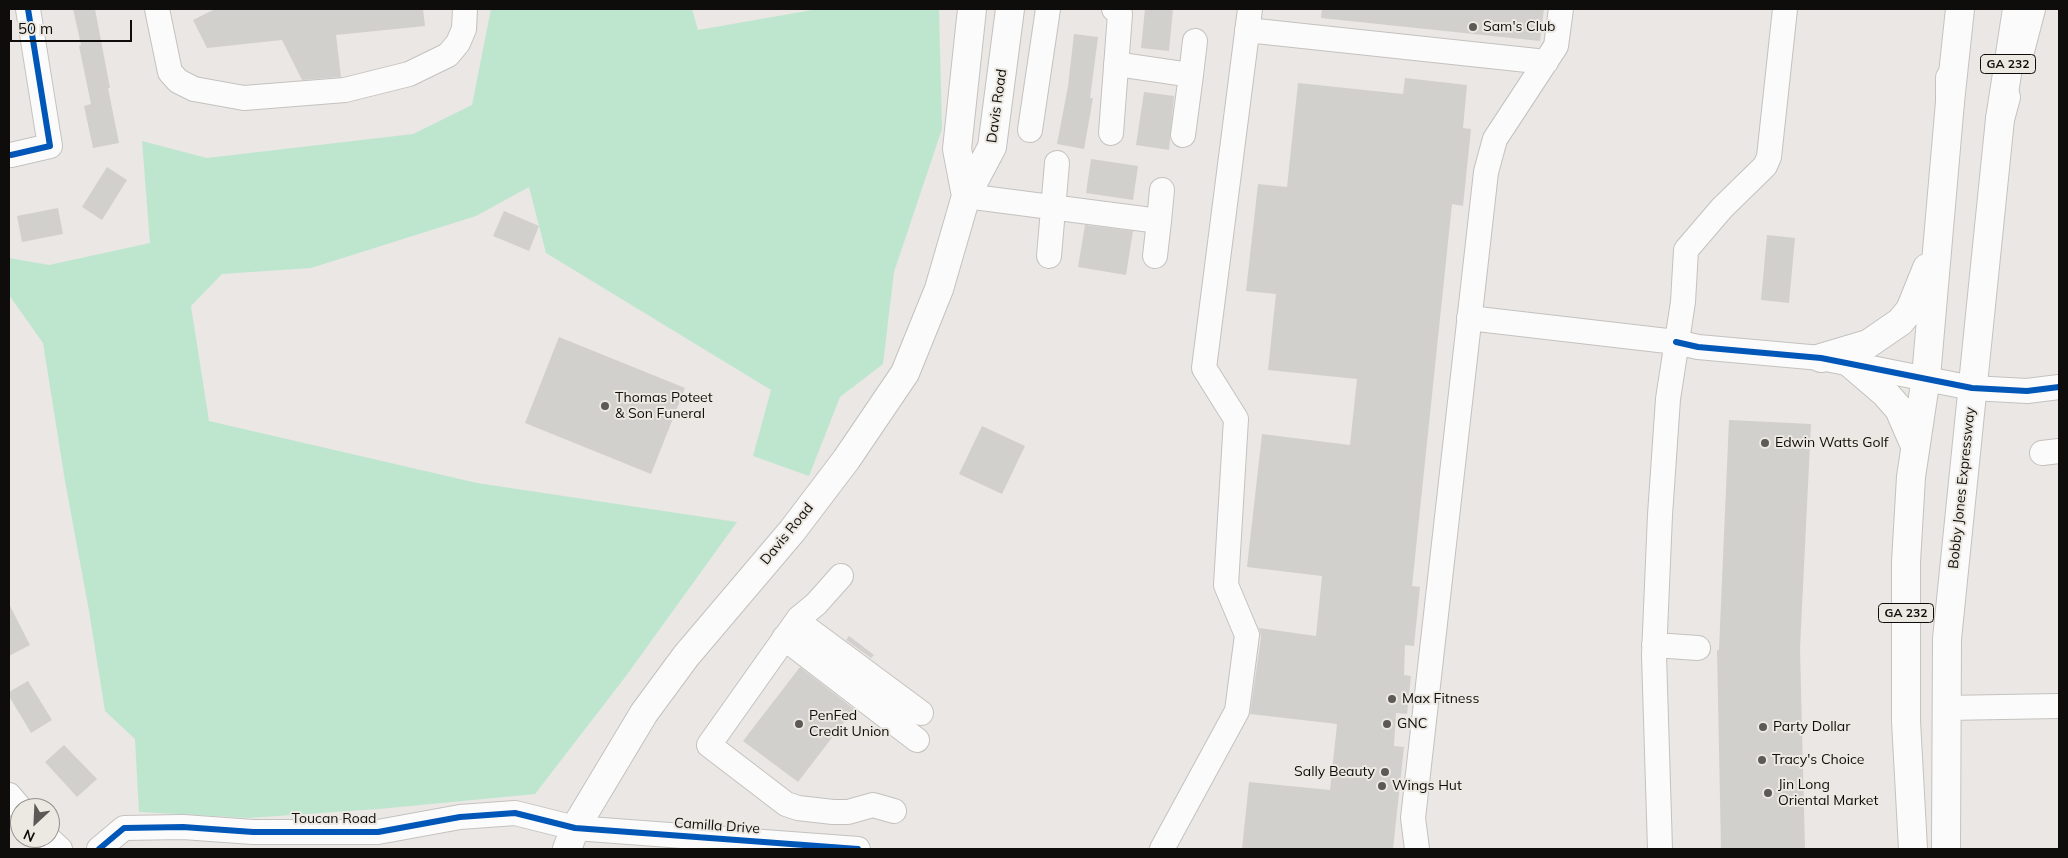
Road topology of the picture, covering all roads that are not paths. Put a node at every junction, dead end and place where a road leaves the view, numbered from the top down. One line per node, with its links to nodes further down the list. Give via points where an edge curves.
1 (28, 9): 24 (street, via 50,146)
2 (157, 9): 3 (street, via 170,72 178,82 194,89 244,98 345,90 409,74 448,55 464,29)
3 (465, 9)
4 (972, 9): 27 (main road, Davis Road, via 958,149)
5 (1010, 9): 27 (main road, Davis Road, via 992,147)
6 (1048, 9): 21 (street)
7 (1114, 9): 17 (street, via 1120,14)
8 (1561, 9): 16 (street, via 1556,46)
9 (1785, 9): 34 (street, via 1769,157 1765,166 1722,208 1686,250 1683,302)
10 (1949, 9): 19 (main road)
11 (1960, 9): 19 (main road, GA 232)
12 (2017, 9): 20 (main road, Bobby Jones Expressway / GA 232)
13 (2032, 9): 20 (main road)
14 (1249, 19): 16 (street); 53 (street, via 1204,368 1236,419 1226,585 1247,635 1237,711)
15 (1195, 41): 18 (street)
16 (1546, 62): 33 (street, via 1494,139 1486,172)
17 (1116, 64): 18 (street); 22 (street)
18 (1190, 75): 23 (street)
19 (1950, 102): 30 (main road, GA 232)
20 (2000, 119): 39 (main road, Bobby Jones Expressway / GA 232)
21 (1030, 130)
22 (1111, 133)
23 (1183, 136)
24 (11, 156)
25 (1057, 163): 28 (street)
26 (1162, 190): 29 (street)
27 (966, 196): 28 (street); 48 (main road, Davis Road, via 939,289 905,373 846,460 792,531 686,656 644,713)
28 (1054, 208): 29 (street); 31 (street)
29 (1159, 221): 32 (street)
30 (1937, 243): 35 (main road, via 1910,310 1900,322 1868,344); 37 (main road, GA 232)
31 (1049, 256)
32 (1155, 256)
33 (1469, 318): 34 (street); 54 (street, via 1413,818)
34 (1676, 342): 35 (street, via 1698,347); 43 (street, via 1668,399)
35 (1822, 358): 36 (street)
36 (1850, 363): 37 (street); 40 (main road, via 1899,409)
37 (1926, 377): 39 (street); 40 (main road, GA 232)
38 (2059, 387): 39 (street, via 2027,391)
39 (1972, 388): 46 (main road, Bobby Jones Expressway / GA 232, via 1947,639)
40 (1915, 446): 56 (main road, GA 232, via 1906,572 1906,721)
41 (841, 576): 42 (street)
42 (793, 627): 42 (street, via 920,722); 47 (street, via 708,745 786,804 833,812 848,812 873,805)
43 (1654, 645): 44 (street); 55 (street)
44 (1698, 648)
45 (2059, 706): 46 (street)
46 (1946, 708): 50 (main road, Bobby Jones Expressway / GA 232)
47 (894, 811)
48 (571, 838): 49 (street, Toucan Road, via 515,813 460,817 378,832); 52 (street, Camilla Drive)
49 (363, 841): 51 (street, Toucan Road, via 183,827 124,828)
50 (1947, 848)
51 (99, 849)
52 (858, 849)
53 (1162, 849)
54 (1417, 849)
55 (1660, 849)
56 (1913, 849)

